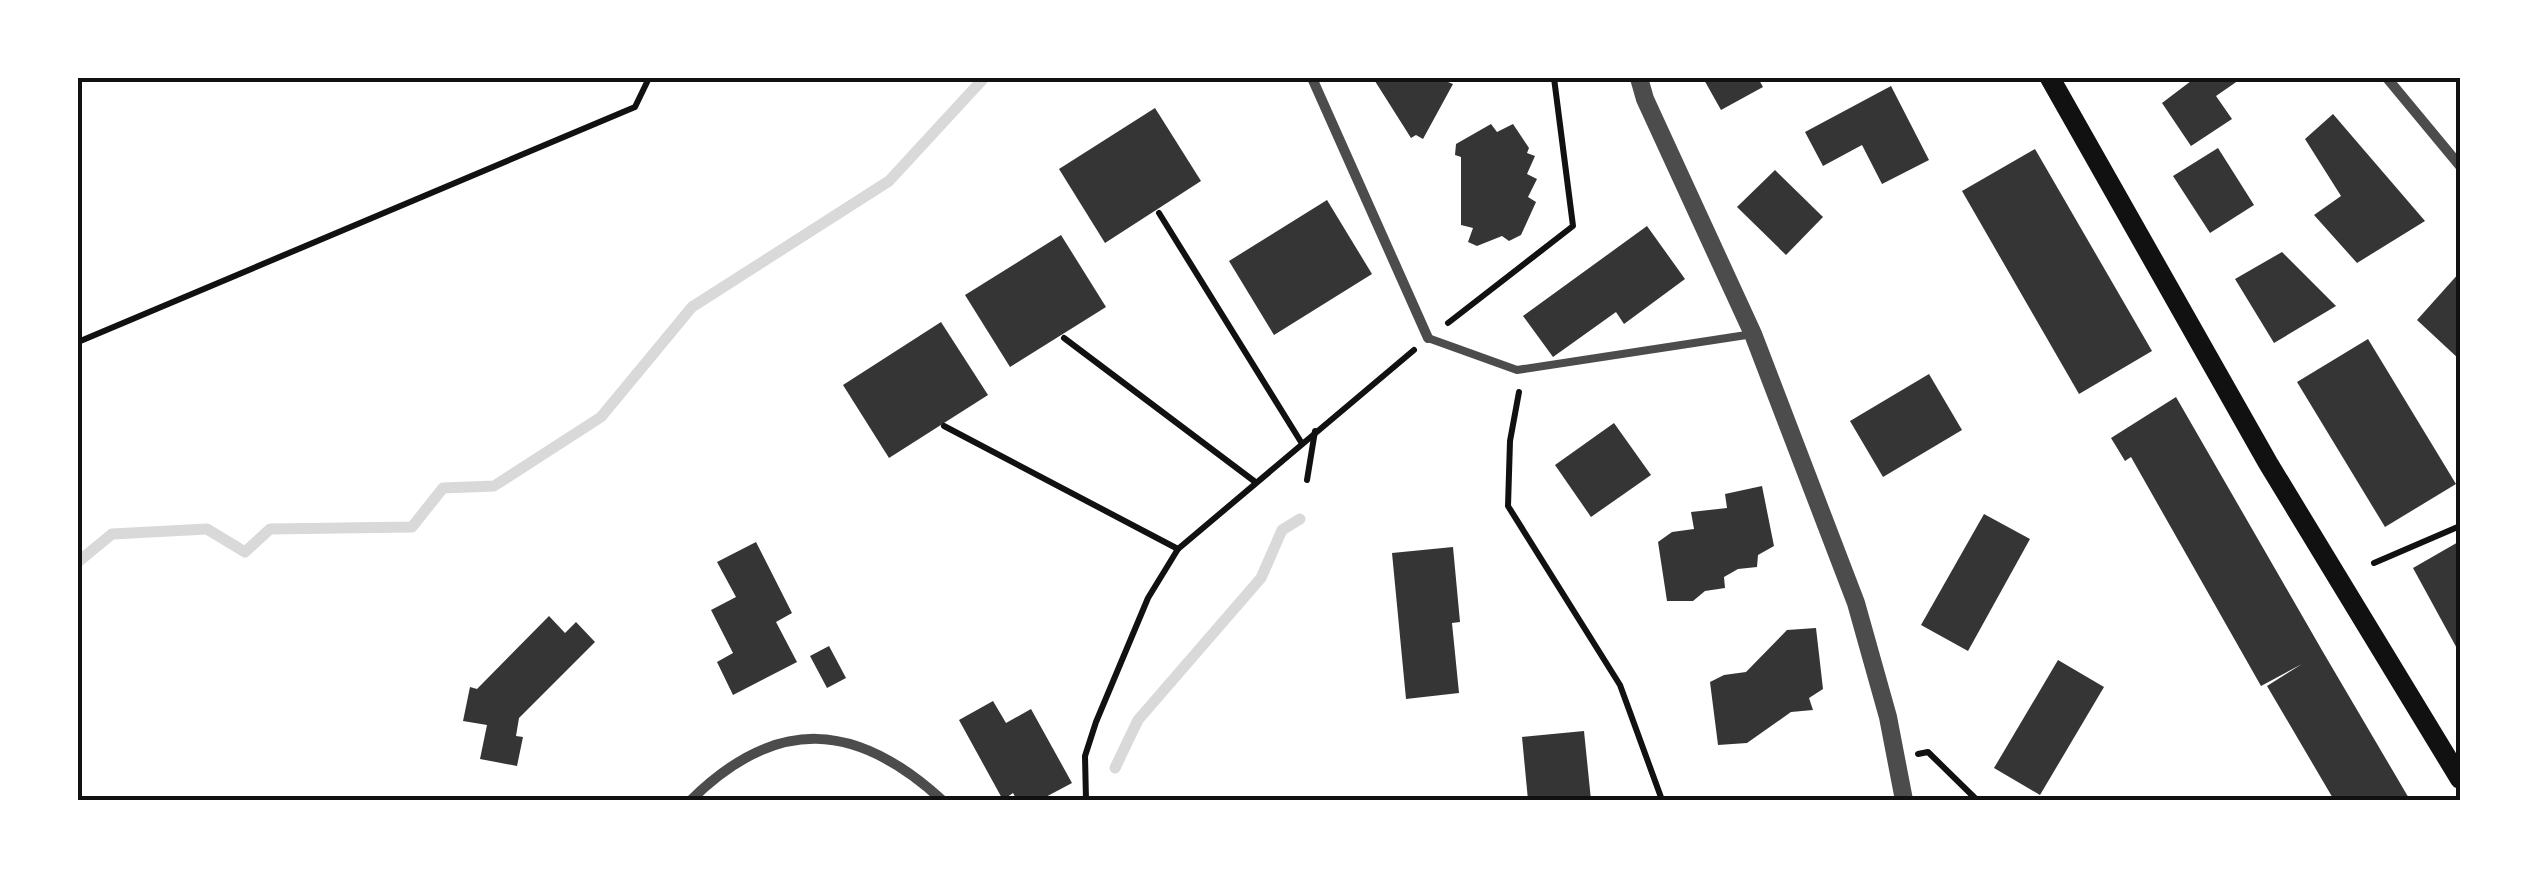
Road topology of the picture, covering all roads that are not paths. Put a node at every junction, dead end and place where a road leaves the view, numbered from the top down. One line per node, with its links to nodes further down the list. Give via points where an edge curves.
1 (1312, 78): 7 (street)
2 (1638, 78): 6 (street)
3 (2050, 78): 8 (main road, via 2268,463)
4 (2387, 78): 5 (street)
5 (2460, 166)
6 (1753, 334): 7 (lane, via 1517,370); 11 (street, via 1856,602)
7 (1428, 338)
8 (2460, 778)
9 (690, 800): 10 (street, via 731,764 772,745 819,738 875,751)
10 (942, 800)
11 (1904, 800)

